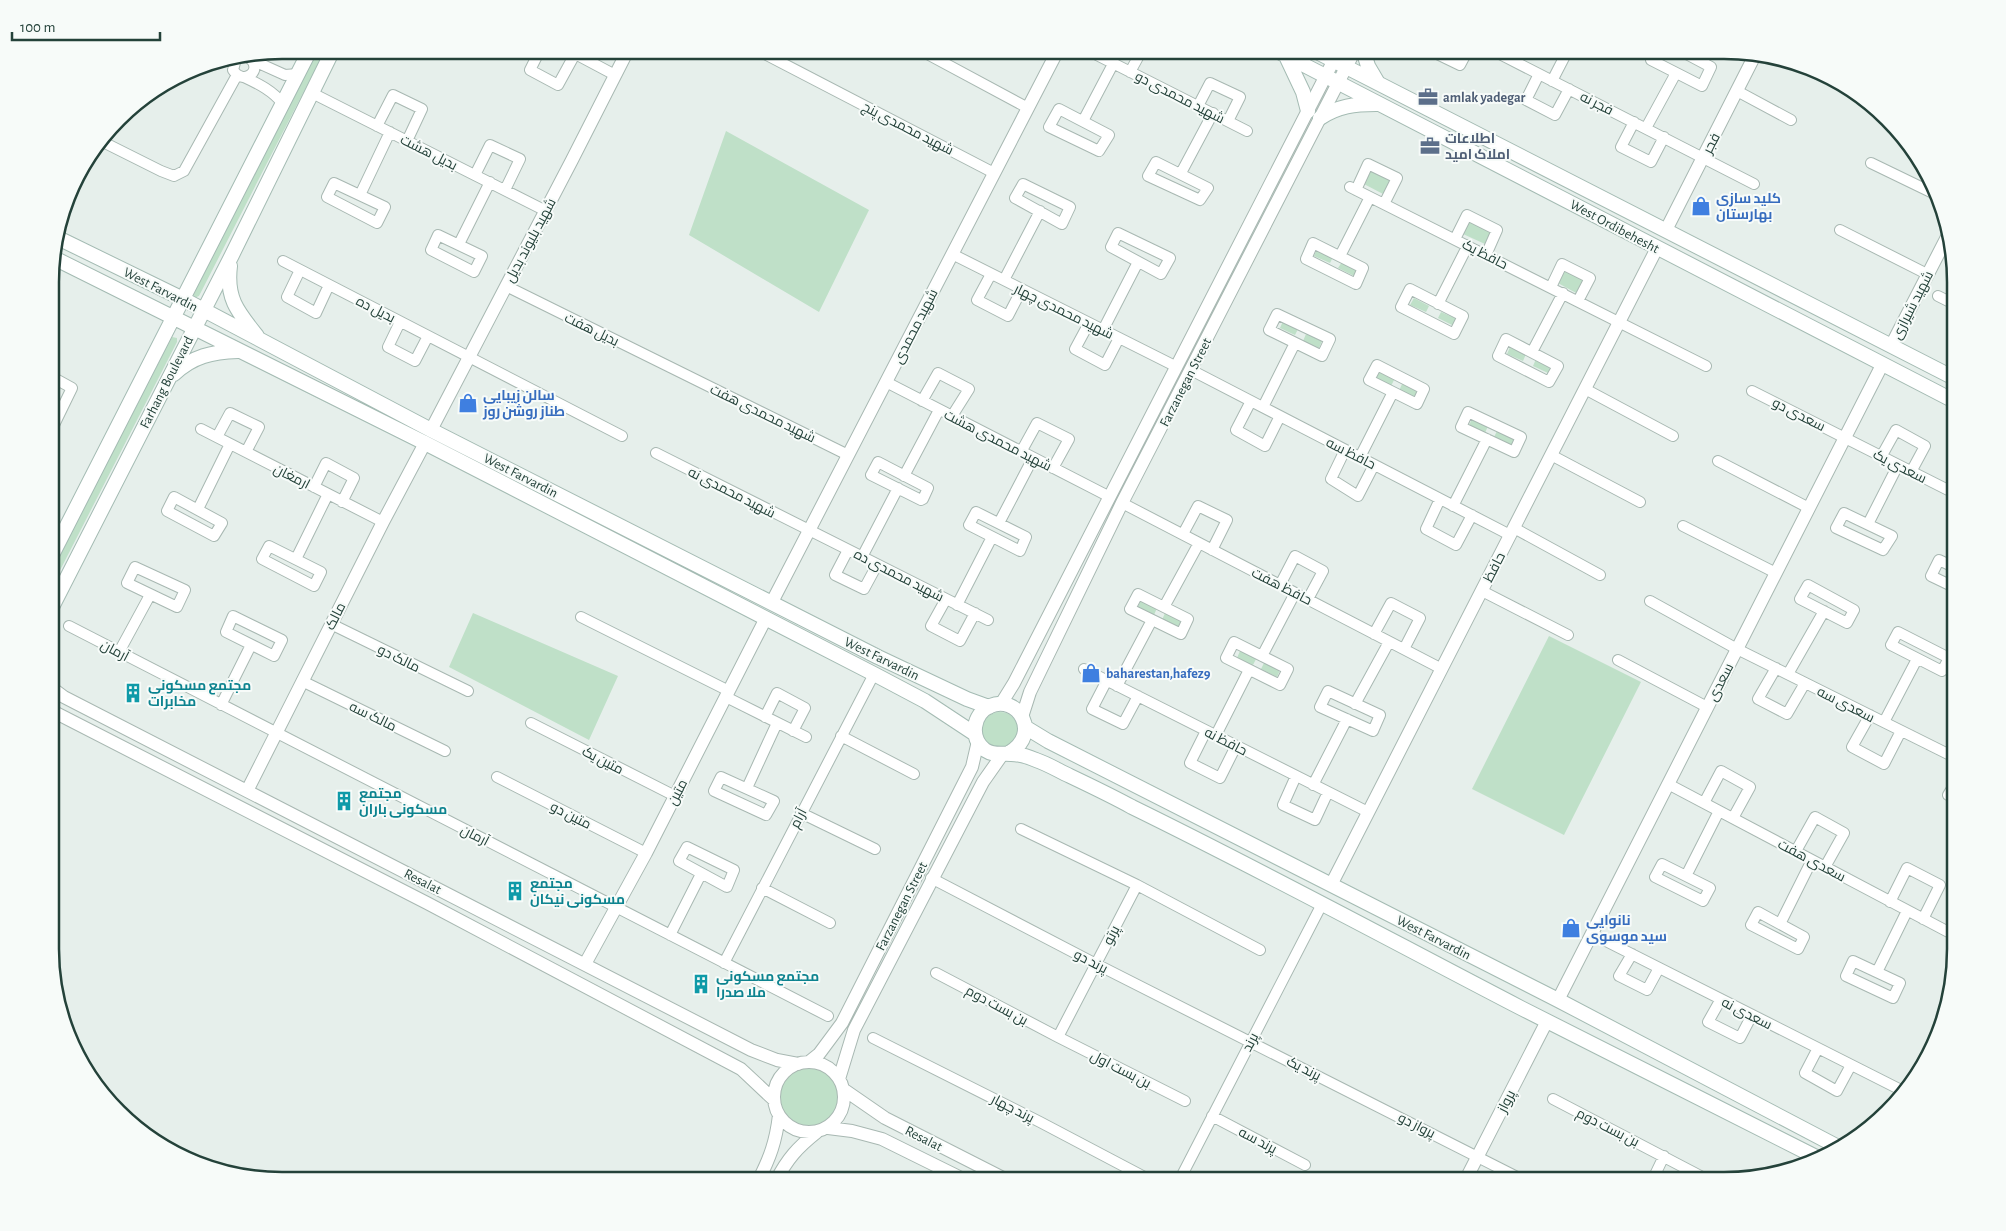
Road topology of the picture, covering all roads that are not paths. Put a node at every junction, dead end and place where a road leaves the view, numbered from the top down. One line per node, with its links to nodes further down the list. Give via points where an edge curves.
1 (306, 59): 29 (main road, Farhang Boulevard)
2 (329, 59): 38 (main road, Farhang Boulevard)
3 (536, 59): 4 (street, via 530,70 558,85)
4 (569, 59)
5 (585, 59): 31 (street)
6 (623, 59): 31 (street, شهید بلیوند بدیل)
7 (775, 59): 58 (street, شهید محمدی پنج)
8 (937, 59): 42 (street)
9 (1053, 59): 42 (street, شهید محمدی)
10 (1108, 59): 26 (street, شهید محمدی دو)
11 (1137, 59): 27 (street)
12 (1284, 59): 44 (main road)
13 (1292, 59): 33 (main road, West Ordibehesht)
14 (1340, 59): 33 (street, Farzanegan Street); 35 (main road, West Ordibehesht)
15 (1366, 59): 35 (main road)
16 (1448, 59): 17 (street, via 1460,65)
17 (1463, 59)
18 (1510, 59): 30 (street, فجر نه)
19 (1563, 59): 34 (street)
20 (1652, 59): 28 (street)
21 (1696, 59): 28 (street, via 1712,67 1702,86)
22 (251, 61): 32 (street, via 253,72)
23 (255, 61): 29 (street, via 285,75)
24 (1752, 61): 37 (street, فجر)
25 (233, 64): 32 (street, via 233,70)
26 (1114, 64): 27 (street, شهید محمدی دو); 46 (street)
27 (1130, 72): 41 (street, شهید محمدی دو)
28 (1676, 72): 50 (street)
29 (298, 74): 39 (main road, Farhang Boulevard)
30 (1539, 74): 34 (street, فجر نه); 36 (street, via 1526,100 1555,115)
31 (615, 75): 68 (street, شهید بلیوند بدیل)
32 (241, 76): 39 (street, via 269,90); 55 (street, via 184,171 174,176 161,172)
33 (1332, 80): 40 (main road, West Ordibehesht); 44 (street, Farzanegan Street)
34 (1552, 80): 36 (street, فجر نه)
35 (1378, 84): 70 (main road, West Ordibehesht)
36 (1569, 89): 48 (street, فجر نه)
37 (1737, 91): 45 (street); 56 (street, فجر)
38 (312, 93): 49 (street, بدیل هشت); 79 (main road, Farhang Boulevard)
39 (283, 104): 95 (main road, Farhang Boulevard)
40 (1379, 104): 44 (main road, via 1354,104); 77 (main road, West Ordibehesht)
41 (1198, 106): 43 (street, شهید محمدی دو); 47 (street, via 1210,83 1240,98)
42 (1028, 108): 58 (street, شهید محمدی)
43 (1213, 114): 47 (street, شهید محمدی دو); 59 (street)
44 (1314, 114): 116 (street, Farzanegan Street); 117 (street, Farzanegan Street)
45 (1791, 120)
46 (1083, 121): 46 (street, via 1109,135 1099,150 1049,127 1059,109)
47 (1228, 121): 51 (street, شهید محمدی دو)
48 (1634, 122): 50 (street, فجر نه); 53 (street, via 1621,147 1651,162)
49 (377, 126): 52 (street, بدیل هشت); 54 (street, via 393,95 422,109)
50 (1646, 128): 53 (street, فجر نه)
51 (1247, 131)
52 (390, 132): 54 (street, بدیل هشت); 65 (street)
53 (1664, 137): 56 (street, فجر نه)
54 (407, 141): 60 (street, بدیل هشت)
55 (107, 144)
56 (1703, 157): 62 (street, فجر نه); 70 (street, فجر)
57 (1871, 163): 64 (street)
58 (994, 172): 78 (street, شهید محمدی)
59 (1181, 173): 59 (street, via 1208,188 1200,200 1148,176 1156,162)
60 (475, 175): 61 (street, بدیل هشت); 63 (street, via 490,145 520,158)
61 (490, 182): 63 (street, بدیل هشت); 75 (street)
62 (1754, 184)
63 (505, 190): 68 (street, بدیل هشت)
64 (1927, 190)
65 (360, 195): 65 (street, via 385,207 377,223 327,197 334,183)
66 (1370, 197): 67 (street, حافظ یک); 67 (street, حافظ یک, via 1353,188 1368,164 1397,178); 81 (street)
67 (1384, 204): 72 (street, حافظ یک)
68 (546, 210): 90 (street, شهید بلیوند بدیل)
69 (1040, 211): 69 (street, via 1062,224 1070,207 1023,184 1015,198); 88 (street)
70 (1666, 230): 110 (main road, West Ordibehesht)
71 (1840, 230): 87 (street)
72 (1455, 239): 76 (street, حافظ یک); 80 (street, via 1467,215 1490,226 1497,230)
73 (63, 240): 95 (main road, West Farvardin)
74 (1944, 242): 87 (street, شهید شیرازی)
75 (459, 244): 75 (street, via 482,256 474,272 430,250 438,235)
76 (1468, 246): 80 (street, حافظ یک); 98 (street)
77 (1657, 248): 101 (street, حافظ); 114 (main road, West Ordibehesht)
78 (952, 254): 86 (street, شهید محمدی چهار); 122 (street, شهید محمدی)
79 (232, 255): 99 (main road, Farhang Boulevard); 108 (main road, via 228,284 233,300 242,318)
80 (1486, 255): 91 (street, حافظ یک)
81 (1340, 256): 81 (street, via 1364,268 1356,284 1306,258 1314,243)
82 (60, 261): 100 (main road, West Farvardin)
83 (283, 261): 85 (street, بدیل ده)
84 (1138, 262): 84 (street, via 1161,274 1170,258 1118,233 1111,247); 105 (street)
85 (300, 270): 89 (street, بدیل ده); 89 (street, via 287,297 316,312)
86 (991, 274): 88 (street, شهید محمدی چهار); 92 (street, via 977,300 1008,316)
87 (1927, 274): 110 (street, شهید شیرازی)
88 (1004, 280): 92 (street, شهید محمدی چهار)
89 (329, 285): 102 (street, بدیل ده)
90 (506, 286): 113 (street, شهید بلیوند بدیل); 118 (street, بدیل هفت)
91 (1551, 287): 93 (street, حافظ یک); 97 (street, via 1562,264 1590,278)
92 (1022, 289): 103 (street, شهید محمدی چهار)
93 (1563, 293): 97 (street, حافظ یک); 112 (street)
94 (1938, 296): 96 (street)
95 (183, 299): 99 (main road, West Farvardin); 100 (main road, Farhang Boulevard)
96 (1947, 300)
97 (1578, 301): 101 (street, حافظ یک)
98 (1438, 304): 98 (street, via 1463,316 1454,334 1401,306 1410,289)
99 (203, 310): 104 (main road, Farhang Boulevard); 108 (main road, West Farvardin)
100 (174, 317): 104 (main road, West Farvardin); 179 (main road, Farhang Boulevard)
101 (1620, 321): 115 (street, حافظ یک); 123 (street, حافظ)
102 (400, 322): 106 (street, بدیل ده); 106 (street, via 388,347 415,361)
103 (1089, 323): 105 (street, شهید محمدی چهار); 107 (street, via 1075,349 1105,366)
104 (194, 328): 111 (main road, West Farvardin); 120 (main road, Farhang Boulevard)
105 (1103, 330): 107 (street, شهید محمدی چهار)
106 (428, 336): 113 (street, بدیل ده)
107 (1119, 338): 116 (street, شهید محمدی چهار)
108 (260, 340): 135 (main road, West Farvardin)
109 (1295, 343): 109 (street, via 1268,330 1277,314 1330,340 1322,356); 129 (street)
110 (1891, 346): 119 (main road, West Ordibehesht)
111 (241, 351): 120 (main road, via 203,356 186,363); 141 (main road, West Farvardin)
112 (1532, 352): 112 (street, via 1558,366 1549,382 1498,356 1506,339)
113 (469, 358): 135 (street, شهید بلیوند بدیل); 136 (street, بدیل ده)
114 (1882, 365): 126 (main road, West Ordibehesht); 139 (street, سعدی)
115 (1706, 366)
116 (1177, 367): 162 (street, Farzanegan Street)
117 (1191, 370): 128 (street, حافظ سه); 166 (street, Farzanegan Street)
118 (678, 371): 147 (street, شهید محمدی هفت)
119 (1947, 374)
120 (167, 380): 192 (main road, Farhang Boulevard)
121 (59, 381): 131 (street, via 72,388)
122 (886, 382): 127 (street, شهید محمدی هشت); 147 (street, شهید محمدی)
123 (1585, 389): 137 (street); 148 (street, حافظ)
124 (1752, 390): 139 (street, سعدی دو)
125 (1393, 392): 125 (street, via 1369,380 1377,365 1424,389 1417,404); 150 (street)
126 (1947, 398)
127 (922, 401): 130 (street, شهید محمدی هشت); 132 (street, via 938,373 969,388)
128 (1251, 401): 129 (street, حافظ سه); 133 (street, via 1236,430 1265,446)
129 (1263, 407): 133 (street, حافظ سه)
130 (940, 410): 132 (street, شهید محمدی هشت); 157 (street)
131 (59, 415)
132 (952, 416): 145 (street, شهید محمدی هشت)
133 (1280, 416): 143 (street, حافظ سه)
134 (201, 429): 138 (street, ارمغان)
135 (431, 430): 198 (main road, West Farvardin)
136 (622, 436)
137 (1673, 436)
138 (217, 437): 142 (street, ارمغان); 144 (street, via 230,413 258,427)
139 (1845, 438): 149 (street, سعدی یک); 168 (street, سعدی)
140 (1487, 439): 140 (street, via 1461,427 1468,412 1521,437 1514,452); 167 (street)
141 (425, 443): 171 (street, مالک); 204 (main road, West Farvardin)
142 (230, 444): 144 (street, ارمغان); 169 (street)
143 (1345, 450): 150 (street, حافظ سه); 153 (street, via 1331,480 1358,496)
144 (246, 452): 158 (street, ارمغان)
145 (1021, 452): 151 (street, شهید محمدی هشت); 155 (street, via 1037,423 1068,439)
146 (656, 453): 175 (street, شهید محمدی نه)
147 (848, 455): 175 (street, شهید محمدی)
148 (1551, 455): 165 (street); 176 (street, حافظ)
149 (1881, 456): 154 (street, سعدی یک); 156 (street, via 1896,430 1925,446)
150 (1360, 457): 153 (street, حافظ سه)
151 (1033, 458): 155 (street, شهید محمدی هشت); 172 (street)
152 (1718, 461): 168 (street)
153 (1374, 465): 163 (street, حافظ سه)
154 (1898, 465): 156 (street, سعدی یک); 173 (street)
155 (1053, 468): 162 (street, شهید محمدی هشت)
156 (1911, 472): 160 (street, سعدی یک)
157 (904, 476): 159 (street, via 928,489 921,500); 159 (street, via 878,462 871,474)
158 (314, 487): 161 (street, ارمغان); 164 (street, via 326,463 354,478)
159 (898, 488): 183 (street)
160 (1947, 490)
161 (328, 494): 164 (street, ارمغان); 184 (street)
162 (1110, 497): 237 (street, Farzanegan Street, via 1009,693)
163 (1440, 499): 167 (street, حافظ سه); 170 (street, via 1426,529 1456,545)
164 (342, 502): 171 (street, ارمغان)
165 (1640, 502)
166 (1122, 503): 177 (street, حافظ هفت); 243 (street, Farzanegan Street, via 1030,692)
167 (1453, 506): 170 (street, حافظ سه)
168 (1809, 508): 187 (street, سعدی)
169 (198, 509): 169 (street, via 222,523 214,536 167,511 174,498)
170 (1472, 516): 176 (street, حافظ سه)
171 (383, 522): 207 (street, مالک)
172 (999, 523): 178 (street, via 976,512 968,524); 178 (street, via 1027,539 1020,551)
173 (1868, 524): 173 (street, via 1892,536 1883,550 1836,528 1844,513)
174 (1684, 526): 187 (street)
175 (808, 531): 181 (street, شهید محمدی ده); 198 (street, شهید محمدی)
176 (1512, 532): 188 (street, حافظ سه); 191 (street, حافظ)
177 (1183, 534): 180 (street, حافظ هفت); 182 (street, via 1198,506 1227,520)
178 (992, 537): 199 (street)
179 (59, 541)
180 (1198, 542): 182 (street, حافظ هفت); 200 (street)
181 (848, 550): 183 (street, شهید محمدی ده); 186 (street, via 835,575 864,589)
182 (1212, 550): 190 (street, حافظ هفت)
183 (862, 557): 186 (street, شهید محمدی ده)
184 (296, 559): 184 (street, via 322,572 314,586 262,559 270,546)
185 (1947, 564): 189 (street, via 1939,560 1931,576)
186 (877, 565): 195 (street, شهید محمدی ده)
187 (1776, 573): 214 (street, سعدی)
188 (1600, 575)
189 (1947, 584)
190 (1280, 585): 193 (street, حافظ هفت); 196 (street, via 1295,556 1323,571)
191 (1482, 591): 210 (street); 223 (street, حافظ)
192 (59, 593)
193 (1295, 593): 196 (street, حافظ هفت); 216 (street)
194 (150, 595): 194 (street, via 177,607 184,590 135,567 128,583); 215 (street)
195 (946, 599): 199 (street, شهید محمدی ده); 202 (street, via 931,626 960,641)
196 (1308, 599): 209 (street, حافظ هفت)
197 (1650, 601): 214 (street, سعدی سه)
198 (772, 602): 237 (main road, West Farvardin, via 967,699)
199 (957, 605): 202 (street, شهید محمدی ده)
200 (1164, 606): 206 (street, via 1138,594 1130,609); 206 (street, via 1188,619 1181,634)
201 (1824, 611): 201 (street, via 1847,623 1854,610 1808,585 1800,599); 226 (street)
202 (975, 613): 205 (street, شهید محمدی ده)
203 (581, 617): 233 (street)
204 (766, 618): 225 (main road, West Farvardin); 233 (street, متین)
205 (988, 620)
206 (1152, 620): 230 (street)
207 (331, 624): 228 (street, مالک); 231 (street, مالک دو)
208 (69, 626): 215 (street, آرمان)
209 (1374, 634): 211 (street, حافظ هفت); 213 (street, via 1391,603 1420,618)
210 (1568, 635)
211 (1389, 642): 213 (street, حافظ هفت); 235 (street)
212 (251, 645): 212 (street, via 274,656 282,640 233,616 226,632); 236 (street)
213 (1404, 649): 223 (street, حافظ هفت)
214 (1737, 649): 221 (street, سعدی سه); 238 (street, سعدی)
215 (119, 652): 236 (street, آرمان)
216 (1262, 656): 224 (street, via 1234,642 1226,658); 224 (street, via 1288,669 1280,686)
217 (1947, 657): 218 (street, via 1898,632 1891,645)
218 (1918, 659): 220 (street, via 1942,671); 244 (street)
219 (1618, 660): 238 (street)
220 (1947, 660)
221 (1776, 668): 226 (street, سعدی سه); 229 (street, via 1758,699 1787,714)
222 (1084, 669): 227 (street, حافظ نه)
223 (1442, 669): 269 (street, حافظ)
224 (1249, 670): 250 (street)
225 (874, 674): 251 (street, آرام); 253 (main road, West Farvardin, via 925,701)
226 (1788, 674): 229 (street, سعدی سه)
227 (1107, 680): 230 (street, حافظ نه); 234 (street, via 1092,709 1123,724)
228 (302, 681): 249 (street, مالک); 255 (street, مالک سه)
229 (1805, 683): 240 (street, سعدی سه)
230 (1117, 686): 234 (street, حافظ نه)
231 (468, 691)
232 (59, 694): 264 (street, Resalat)
233 (728, 694): 241 (street); 266 (street, متین)
234 (1138, 696): 250 (street, حافظ نه)
235 (1355, 704): 242 (street, via 1380,716 1373,731); 242 (street, via 1328,691 1320,707)
236 (221, 705): 249 (street, آرمان)
237 (995, 706): 243 (main road, via 1009,706); 253 (main road, via 977,718)
238 (1708, 707): 261 (street, سعدی)
239 (59, 715): 317 (street, Resalat, via 741,1068)
240 (1870, 715): 244 (street, سعدی سه); 248 (street, via 1852,747 1884,764)
241 (765, 717): 246 (street); 247 (street, via 777,693 805,708)
242 (1347, 719): 262 (street)
243 (1023, 722): 256 (main road, via 1022,743); 282 (main road, West Farvardin, via 1048,741)
244 (1884, 722): 248 (street, سعدی سه)
245 (531, 723): 266 (street, متین یک)
246 (777, 723): 247 (street); 263 (street)
247 (793, 731): 252 (street)
248 (1901, 731): 257 (street, سعدی سه)
249 (276, 732): 264 (street, مالک); 286 (street, آرمان)
250 (1211, 733): 254 (street, حافظ نه); 254 (street, via 1190,763 1220,778)
251 (841, 736): 258 (street); 270 (street, آرام)
252 (806, 738)
253 (976, 738): 256 (main road, via 988,752); 311 (street, Farzanegan Street, via 972,767 842,1023 819,1054)
254 (1236, 746): 259 (street, حافظ نه)
255 (445, 751)
256 (1005, 754): 280 (street, Farzanegan Street, via 983,782); 285 (main road, West Farvardin, via 1038,760)
257 (1947, 754)
258 (914, 774)
259 (1296, 776): 262 (street, حافظ نه); 265 (street, via 1283,805 1315,820)
260 (497, 777): 275 (street, متین دو)
261 (1668, 784): 267 (street, سعدی هفت); 293 (street, سعدی)
262 (1314, 785): 265 (street, حافظ نه)
263 (747, 788): 263 (street, via 774,801 766,815 714,791 721,777)
264 (247, 791): 297 (street, Resalat)
265 (1328, 792): 269 (street, حافظ نه)
266 (675, 796): 275 (street, متین)
267 (1704, 803): 268 (street, سعدی هفت); 271 (street, via 1722,771 1750,787)
268 (1719, 811): 271 (street, سعدی هفت); 279 (street)
269 (1368, 812): 282 (street, حافظ)
270 (801, 813): 273 (street); 283 (street, آرام)
271 (1733, 818): 274 (street, سعدی هفت)
272 (1021, 829): 281 (street)
273 (875, 849)
274 (1796, 852): 276 (street, سعدی هفت); 277 (street, via 1815,817 1844,834)
275 (646, 853): 286 (street, متین)
276 (1812, 860): 277 (street, سعدی هفت); 290 (street)
277 (1825, 867): 284 (street, سعدی هفت)
278 (701, 874): 278 (street, via 727,887 734,870 687,847 679,861); 292 (street)
279 (1686, 876): 279 (street, via 1710,888 1703,901 1655,877 1662,864)
280 (931, 878): 298 (street, پرند دو); 313 (street, Farzanegan Street, via 854,1030)
281 (1137, 885): 294 (street); 298 (street, پرتو)
282 (1331, 885): 303 (main road, West Farvardin)
283 (762, 888): 289 (street); 296 (street, آرام)
284 (1890, 902): 287 (street, سعدی هفت); 288 (street, via 1907,868 1940,885)
285 (1322, 904): 306 (main road, West Farvardin); 309 (street, پرند)
286 (616, 907): 292 (street, آرمان); 297 (street, متین)
287 (1907, 910): 288 (street, سعدی هفت); 300 (street)
288 (1923, 919): 291 (street, سعدی هفت)
289 (830, 923)
290 (1780, 924): 290 (street, via 1804,937 1798,949 1751,925 1758,912)
291 (1947, 931)
292 (670, 934): 296 (street, آرمان)
293 (1592, 934): 295 (street, سعدی نه); 303 (street, سعدی)
294 (1260, 950)
295 (1632, 954): 299 (street, سعدی نه); 299 (street, via 1619,976 1647,990)
296 (724, 963): 305 (street, آرمان)
297 (585, 964): 311 (street, Resalat, via 750,1050 776,1060)
298 (1096, 964): 308 (street, پرتو); 309 (street, پرند دو)
299 (1659, 968): 302 (street, سعدی نه)
300 (1877, 972): 300 (street, via 1900,983 1894,998 1846,976 1854,961)
301 (936, 973): 308 (street, بن بست دوم)
302 (1721, 999): 304 (street, سعدی نه); 304 (street, via 1708,1022 1740,1038)
303 (1558, 1000): 322 (main road, West Farvardin)
304 (1752, 1015): 310 (street, سعدی نه)
305 (828, 1016)
306 (1547, 1021): 323 (main road, West Farvardin); 324 (street, پرواز)
307 (873, 1038): 331 (street, پرند چهار)
308 (1058, 1038): 318 (street, بن بست اول)
309 (1251, 1041): 315 (street, پرند یک); 320 (street, پرند)
310 (1818, 1048): 312 (street, سعدی نه); 312 (street, via 1805,1073 1837,1091)
311 (804, 1063): 313 (street, via 821,1064 831,1070); 317 (street, via 789,1068 781,1076)
312 (1851, 1065): 314 (street, سعدی نه)
313 (841, 1084): 321 (street, via 842,1111); 330 (street, Resalat, via 885,1118)
314 (1898, 1089)
315 (1357, 1095): 324 (street, پرواز دو)
316 (1553, 1099): 325 (street, بن بست دوم)
317 (774, 1100): 319 (street)
318 (1185, 1101)
319 (779, 1115): 321 (street, via 799,1131); 327 (street, via 771,1155)
320 (1212, 1116): 326 (street, پرند سه); 332 (street, پرند)
321 (822, 1130): 328 (street, via 803,1143); 329 (street, Resalat, via 852,1131 882,1139)
322 (1833, 1143)
323 (1811, 1155)
324 (1478, 1156): 333 (street, پرواز); 334 (street, پرواز دو)
325 (1664, 1156): 335 (street); 336 (street)
326 (1304, 1165)
327 (762, 1172)
328 (780, 1172)
329 (949, 1172)
330 (990, 1172)
331 (1135, 1172)
332 (1184, 1172)
333 (1470, 1172)
334 (1508, 1172)
335 (1656, 1172)
336 (1695, 1172)

